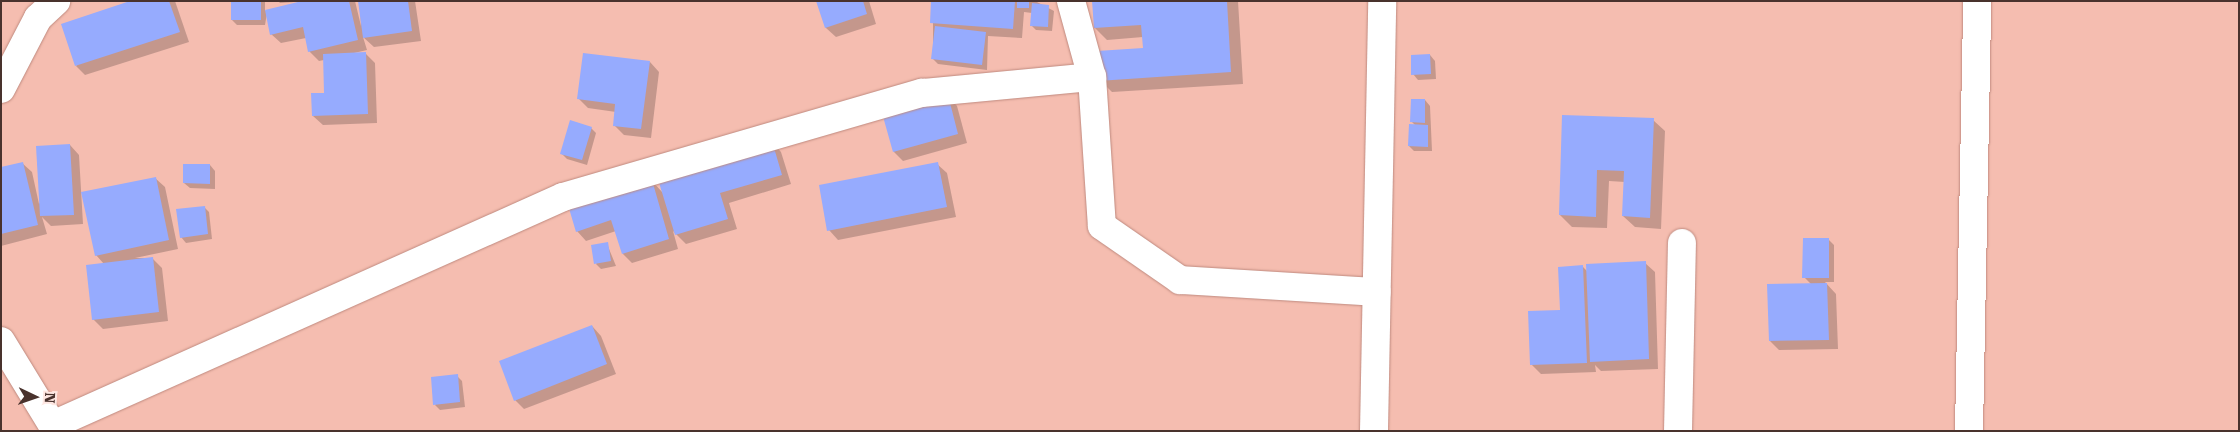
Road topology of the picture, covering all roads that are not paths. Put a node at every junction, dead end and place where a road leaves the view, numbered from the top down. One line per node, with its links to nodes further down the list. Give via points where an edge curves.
1 (56, 1): 8 (street, via 38,18)
2 (1071, 1): 7 (street)
3 (1369, 1): 6 (street)
4 (1382, 1): 6 (street)
5 (1977, 1): 15 (street)
6 (1382, 38): 10 (street)
7 (1092, 77): 10 (street, via 1102,226 1180,280); 12 (street, via 922,93 563,197)
8 (1, 89)
9 (1682, 243): 14 (street)
10 (1377, 292): 13 (street)
11 (1, 341): 12 (street)
12 (56, 427)
13 (1374, 431)
14 (1678, 431)
15 (1969, 431)

